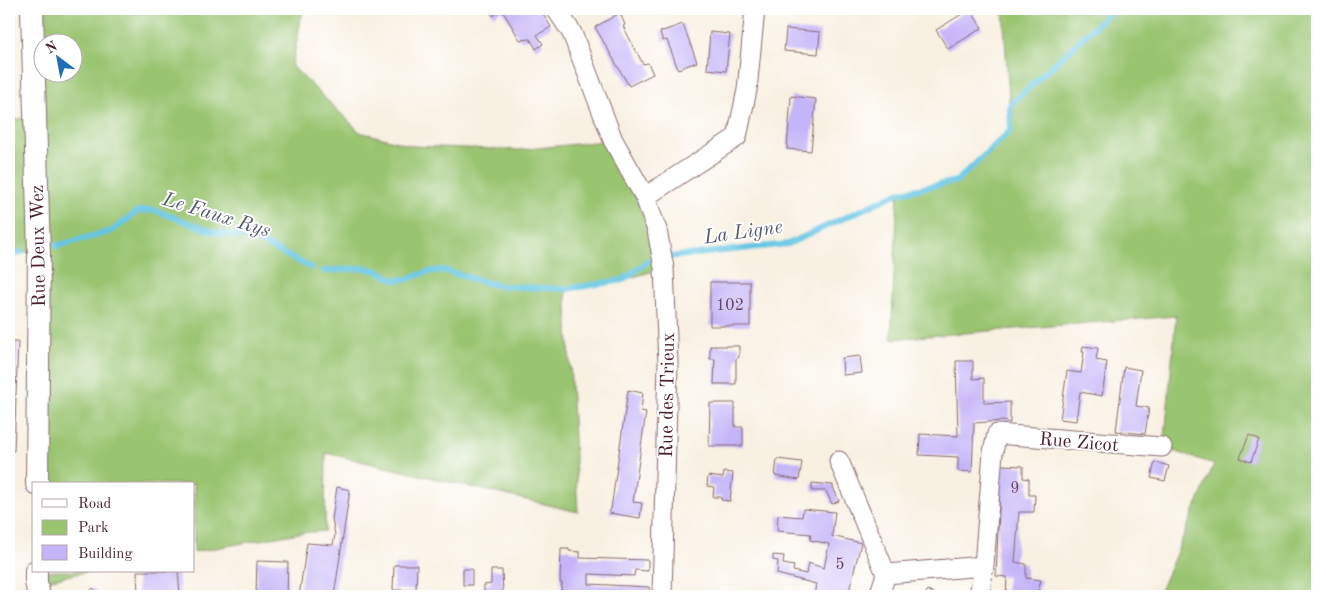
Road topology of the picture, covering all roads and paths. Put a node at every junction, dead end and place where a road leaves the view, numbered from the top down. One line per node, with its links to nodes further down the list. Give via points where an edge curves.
1 (32, 9): 7 (street, Rue Deux Wez, via 38,253)
2 (556, 9): 4 (street, Rue des Trieux, via 572,33 613,140)
3 (755, 9): 4 (street, via 747,90 737,137)
4 (645, 198): 12 (street, Rue des Trieux, via 657,230 664,268 668,362)
5 (1162, 448): 8 (street, Rue Zicot, via 996,434)
6 (839, 461): 10 (street)
7 (37, 482)
8 (984, 566): 10 (street); 14 (street)
9 (36, 572): 11 (street)
10 (886, 574): 13 (street)
11 (39, 596)
12 (662, 596)
13 (879, 596)
14 (979, 596)

